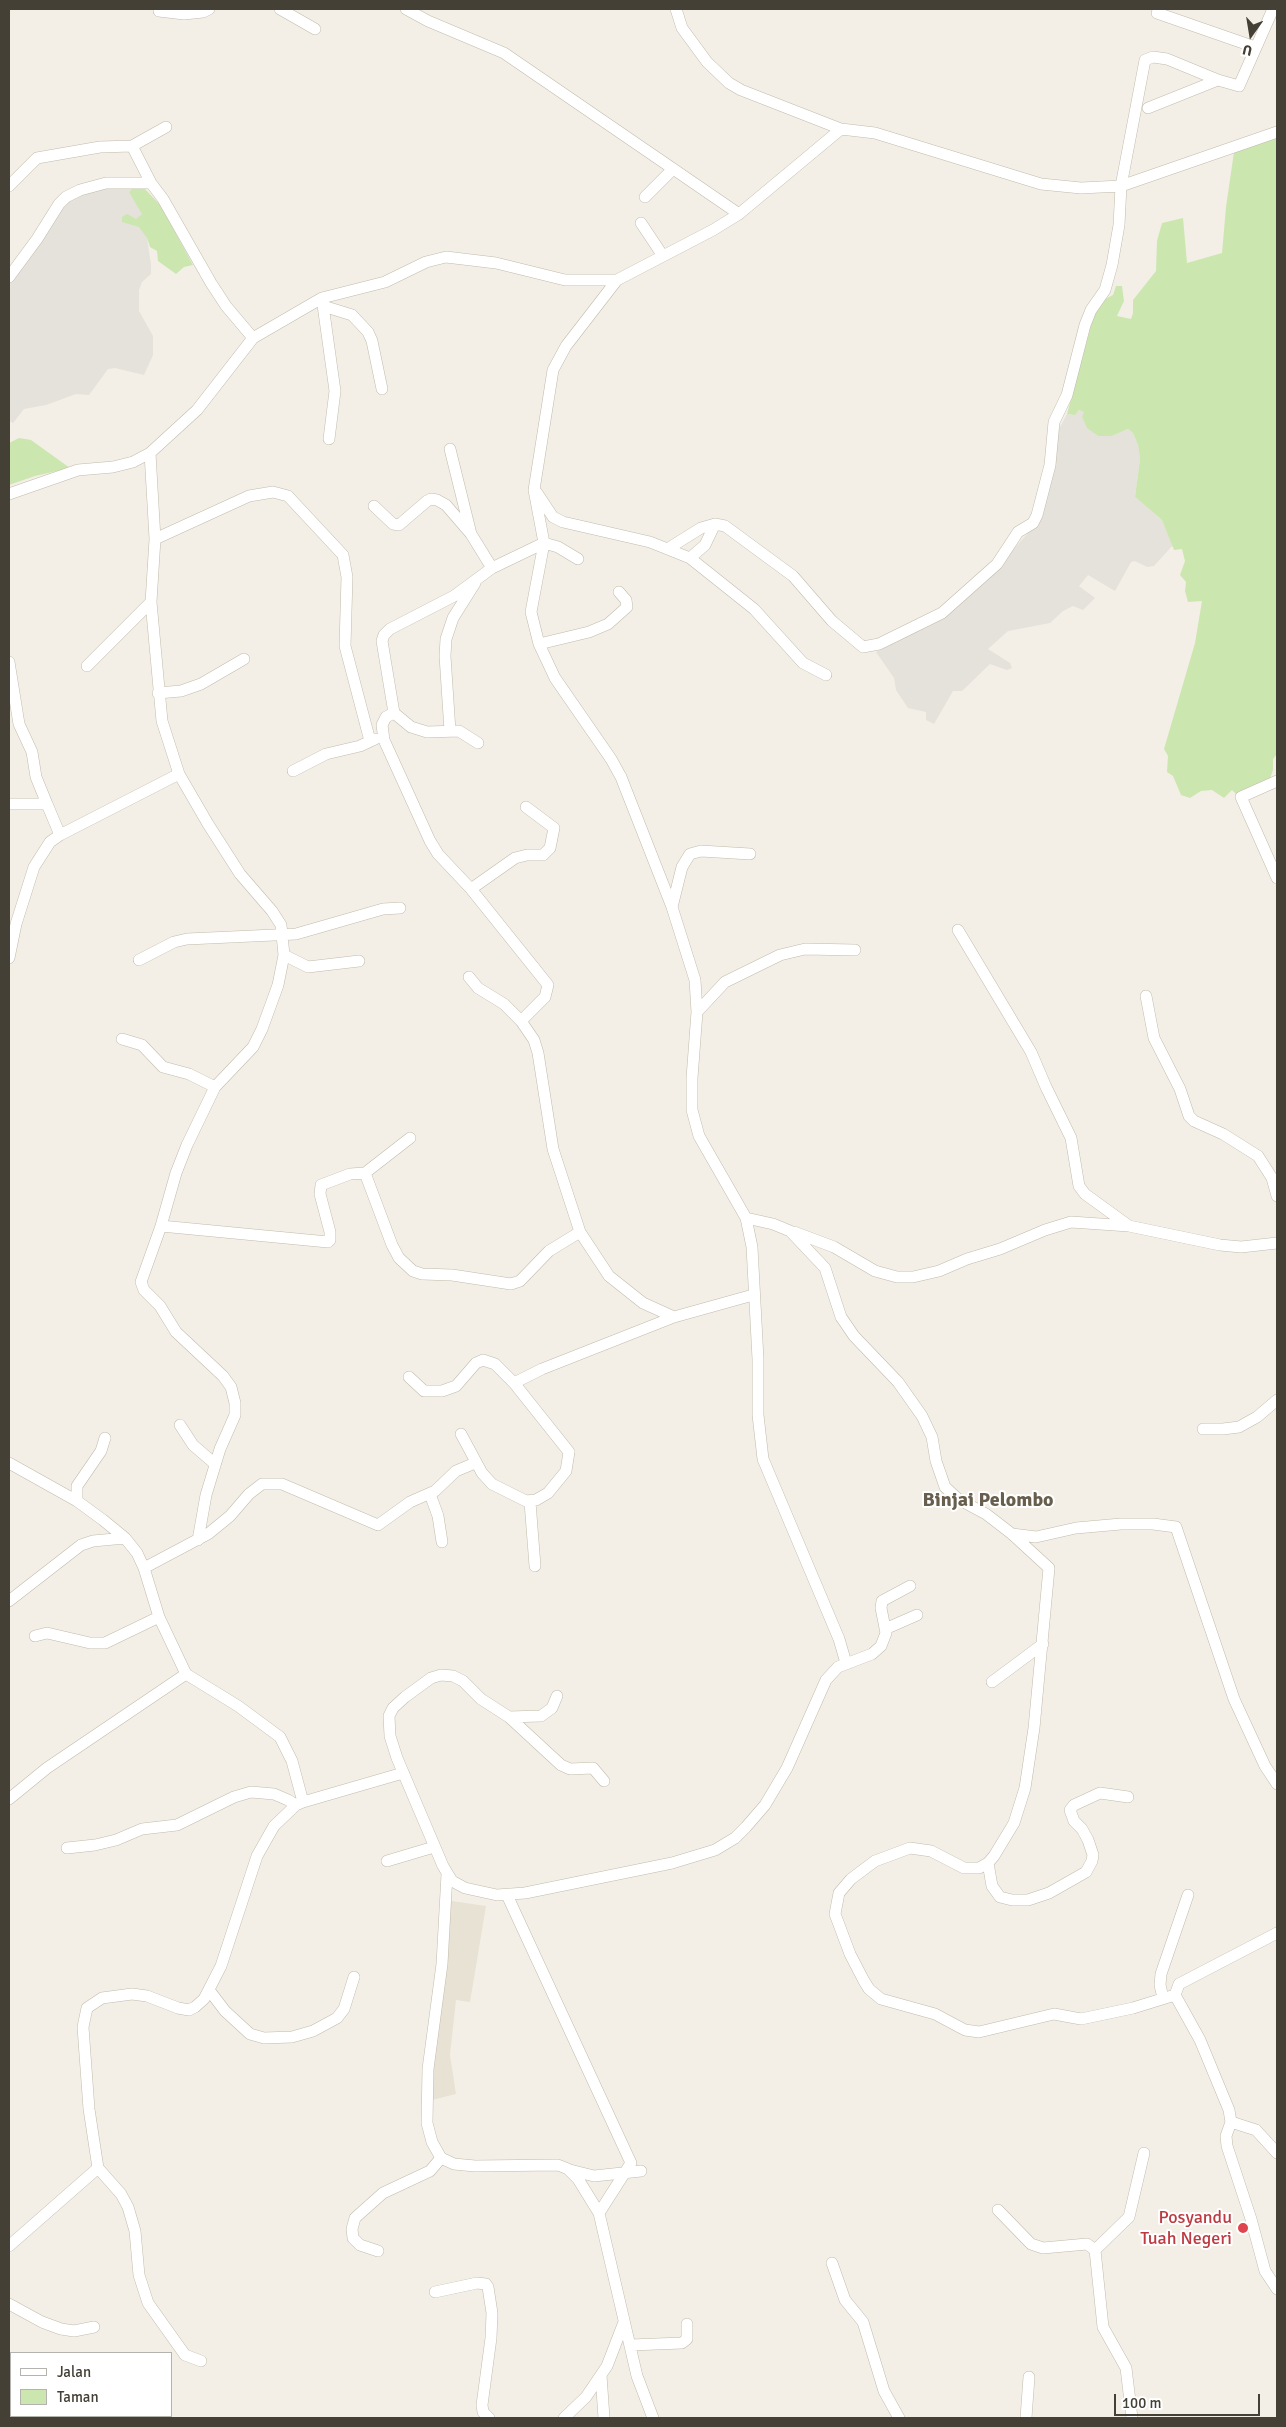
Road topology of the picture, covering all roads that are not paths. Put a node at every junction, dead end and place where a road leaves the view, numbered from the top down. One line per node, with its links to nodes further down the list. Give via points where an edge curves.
1 (209, 9): 6 (street, via 184,14)
2 (280, 9): 8 (street)
3 (406, 9): 16 (street, via 504,53)
4 (676, 9): 13 (street, via 682,28 707,62 729,83 762,100)
5 (1272, 9): 9 (street)
6 (159, 11)
7 (1157, 13): 9 (street)
8 (315, 29)
9 (1255, 47): 10 (street, via 1239,86)
10 (1218, 80): 11 (street); 19 (street, via 1167,60 1153,57 1145,60)
11 (1148, 108)
12 (166, 127): 15 (street)
13 (841, 129): 19 (street, via 875,133 1041,184 1082,188); 21 (street)
14 (1277, 132): 19 (street)
15 (132, 146): 17 (street); 18 (street, via 60,152 37,158)
16 (672, 170): 20 (street); 21 (street)
17 (151, 183): 24 (street, via 106,183 66,197); 27 (street, via 226,306)
18 (9, 186)
19 (1121, 186): 35 (street, via 1112,265 1104,290 1085,325 1067,395 1054,422 1050,465 1037,515 1033,523 1018,532 997,564 942,613 879,644 863,647 832,621 793,576 731,530)
20 (645, 197)
21 (738, 214): 23 (street)
22 (641, 223): 23 (street)
23 (663, 256): 25 (street)
24 (9, 277)
25 (617, 280): 26 (street, via 565,280 496,262 446,257 426,262 385,282); 32 (street, via 566,346 553,370)
26 (323, 302): 27 (street); 28 (street, via 352,315 368,332); 29 (street, via 335,391)
27 (253, 338): 31 (street, via 197,410)
28 (382, 389)
29 (329, 439)
30 (450, 449): 36 (street)
31 (150, 453): 33 (street, via 133,462 78,470); 37 (street)
32 (534, 490): 38 (street); 39 (street, via 553,517 563,522)
33 (9, 494)
34 (374, 506): 36 (street, via 397,526 431,499 437,500 446,505)
35 (715, 524): 39 (street, via 692,533); 40 (street, via 705,545)
36 (471, 534): 42 (street)
37 (156, 539): 45 (street); 55 (street, via 250,496 273,492 288,496 343,555 347,577 346,657)
38 (544, 543): 41 (street); 42 (street); 46 (street, via 531,612)
39 (669, 548): 40 (street)
40 (690, 558): 50 (street, via 754,609 803,663)
41 (578, 559)
42 (492, 568): 43 (street)
43 (481, 575): 52 (street, via 454,596 384,635 382,641); 53 (street, via 453,618 446,639)
44 (620, 592): 46 (street, via 626,600 626,607 608,624)
45 (150, 602): 49 (street); 51 (street)
46 (538, 644): 67 (street, via 555,678 621,777)
47 (244, 659): 51 (street, via 201,684 181,691)
48 (9, 662): 61 (street, via 19,724 32,752 36,777)
49 (87, 666)
50 (826, 675)
51 (158, 693): 58 (street, via 162,721)
52 (394, 714): 53 (street, via 427,732); 54 (street, via 384,721)
53 (450, 731): 56 (street, via 464,732)
54 (383, 734): 55 (street); 66 (street, via 430,841 451,870)
55 (370, 742): 57 (street, via 326,754)
56 (478, 743)
57 (293, 771)
58 (179, 774): 63 (street); 70 (street, via 228,858 272,911)
59 (1277, 781): 65 (street, via 1241,796)
60 (9, 804): 61 (street)
61 (48, 804): 63 (street)
62 (526, 807): 66 (street, via 554,828 550,848 542,855 516,858)
63 (60, 835): 73 (street, via 50,842 34,867)
64 (750, 854): 67 (street, via 701,851 690,854 682,867)
65 (1277, 878)
66 (471, 889): 79 (street, via 548,985 545,997)
67 (672, 907): 78 (street, via 695,980)
68 (400, 908): 70 (street, via 388,908)
69 (958, 930): 87 (street, via 1031,1052 1071,1138 1079,1186 1096,1203)
70 (283, 936): 72 (street); 74 (street, via 187,939)
71 (855, 950): 78 (street, via 805,949 780,955 725,982)
72 (284, 955): 75 (street, via 308,967); 81 (street, via 278,985 262,1029 253,1046)
73 (9, 958)
74 (139, 960)
75 (359, 962)
76 (469, 977): 79 (street, via 478,988 504,1004)
77 (1146, 996): 84 (street, via 1154,1038 1180,1089 1189,1116 1258,1156 1272,1178)
78 (697, 1012): 85 (street, via 692,1110 699,1136)
79 (521, 1021): 89 (street, via 538,1052 553,1150)
80 (122, 1040): 81 (street, via 142,1045 163,1067 189,1074)
81 (215, 1087): 86 (street, via 176,1173)
82 (410, 1138): 83 (street)
83 (365, 1173): 86 (street, via 350,1174 321,1185 320,1194 331,1238 328,1242); 89 (street, via 392,1245 407,1266 422,1274 452,1275 506,1285 515,1283 549,1251)
84 (1277, 1196)
85 (746, 1218): 88 (street); 91 (street, via 752,1247)
86 (161, 1226): 102 (street, via 141,1278 141,1287 160,1306 176,1332 223,1376 235,1403 234,1415)
87 (1129, 1226): 88 (street, via 1082,1222 1058,1225 939,1271 913,1277 875,1271 834,1247); 90 (street, via 1220,1244)
88 (790, 1231): 106 (street, via 826,1268 838,1310 854,1336 898,1382 922,1416 932,1438 945,1488)
89 (580, 1232): 92 (street, via 609,1276 643,1303)
90 (1277, 1243)
91 (753, 1295): 92 (street); 119 (street, via 763,1459 839,1639)
92 (674, 1317): 94 (street)
93 (409, 1377): 94 (street, via 424,1391 442,1391 456,1386 476,1363 486,1360 495,1364)
94 (514, 1383): 105 (street, via 564,1444 570,1456 559,1482 538,1500)
95 (1277, 1400): 97 (street, via 1239,1427 1223,1430)
96 (180, 1425): 102 (street, via 193,1446)
97 (1202, 1428)
98 (461, 1434): 101 (street)
99 (105, 1438): 104 (street, via 104,1445 77,1486)
100 (9, 1463): 104 (street)
101 (475, 1463): 103 (street, via 456,1471); 105 (street, via 489,1482)
102 (215, 1464): 108 (street)
103 (430, 1494): 108 (street, via 410,1502 378,1525 282,1484 268,1483 255,1488 230,1516); 109 (street)
104 (77, 1501): 107 (street)
105 (530, 1502): 110 (street)
106 (1012, 1534): 118 (street, via 1049,1568); 126 (street, via 1036,1537 1076,1528 1121,1524 1176,1527 1234,1700)
107 (126, 1538): 111 (street); 113 (street, via 81,1545)
108 (198, 1540): 111 (street)
109 (442, 1542)
110 (535, 1566)
111 (144, 1568): 115 (street)
112 (910, 1586): 116 (street, via 882,1601)
113 (9, 1601)
114 (917, 1615): 116 (street)
115 (159, 1617): 117 (street, via 105,1643 90,1643 47,1633); 120 (street)
116 (885, 1629): 119 (street, via 884,1643 879,1649)
117 (35, 1636)
118 (1043, 1644): 121 (street); 133 (street, via 1022,1800 1009,1832)
119 (846, 1663): 136 (street, via 826,1680 787,1768 765,1805 735,1838 715,1850 672,1863)
120 (186, 1674): 128 (street, via 47,1768); 129 (street, via 238,1706 280,1738 292,1760)
121 (992, 1682)
122 (557, 1696): 123 (street, via 552,1708 541,1716)
123 (509, 1717): 124 (street, via 457,1678 445,1675 431,1678 405,1697 389,1716 390,1736); 125 (street, via 561,1765 570,1769 592,1768)
124 (403, 1773): 129 (street); 130 (street)
125 (604, 1782)
126 (1277, 1784)
127 (1128, 1796): 133 (street, via 1100,1794 1074,1805 1070,1810 1074,1822 1088,1840 1092,1861 1086,1872 1049,1893 1028,1900 1000,1896 992,1886)
128 (9, 1799)
129 (299, 1804): 131 (street, via 274,1794 251,1792 177,1825 142,1829 102,1844); 139 (street, via 274,1826 257,1856 231,1939)
130 (434, 1847): 132 (street); 134 (street)
131 (67, 1848)
132 (386, 1860)
133 (988, 1863): 141 (street, via 979,1868 964,1868 931,1851 910,1848 875,1860 844,1886 836,1902 836,1919 858,1970 873,1993 888,2002 935,2014 965,2030 979,2032 1054,2014 1085,2019)
134 (447, 1874): 136 (street, via 474,1892); 145 (street, via 427,2098 427,2123)
135 (1188, 1894): 141 (street, via 1162,1974)
136 (507, 1895): 149 (street, via 631,2163)
137 (1277, 1933): 140 (street, via 1179,1984)
138 (354, 1977): 139 (street, via 344,2009 337,2018 313,2031 292,2037 264,2038 250,2034 225,2012)
139 (209, 1990): 146 (street, via 204,1999 189,2010 132,1994 102,1998 87,2008 83,2026 89,2109)
140 (1175, 1995): 141 (street); 142 (street, via 1200,2040)
141 (1163, 1998)
142 (1231, 2122): 144 (street, via 1256,2130); 156 (street, via 1226,2136 1227,2146 1265,2271)
143 (1144, 2153): 153 (street, via 1130,2217)
144 (1277, 2153)
145 (441, 2158): 147 (street, via 462,2166 550,2164); 154 (street, via 430,2170 383,2194 355,2218 353,2238 360,2245)
146 (98, 2168): 152 (street); 163 (street, via 128,2207 135,2231 139,2275 148,2303 185,2355)
147 (568, 2169): 149 (street, via 594,2176); 151 (street, via 587,2191)
148 (642, 2171): 149 (street)
149 (626, 2174): 151 (street)
150 (998, 2210): 153 (street, via 1031,2244 1043,2248 1087,2244)
151 (599, 2213): 159 (street)
152 (9, 2246)
153 (1094, 2250): 172 (street, via 1103,2327 1126,2368)
154 (378, 2251)
155 (832, 2263): 170 (street, via 845,2300 862,2322 884,2391)
156 (1277, 2289)
157 (435, 2292): 166 (street, via 477,2283 486,2284 488,2288 492,2312 491,2338 482,2405)
158 (9, 2304): 161 (street, via 61,2329 74,2331)
159 (624, 2322): 162 (street); 164 (street)
160 (687, 2324): 162 (street, via 687,2339 682,2343)
161 (94, 2327)
162 (631, 2346): 169 (street, via 637,2376)
163 (201, 2361)
164 (602, 2375): 167 (street, via 586,2397); 168 (street)
165 (1029, 2377): 171 (street)
166 (489, 2418)
167 (564, 2418)
168 (604, 2418)
169 (653, 2418)
170 (897, 2418)
171 (1026, 2418)
172 (1132, 2418)

